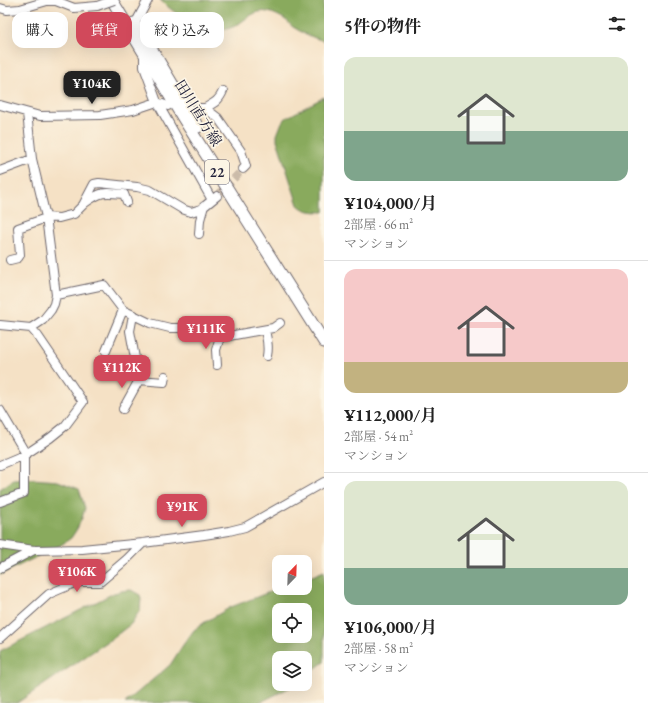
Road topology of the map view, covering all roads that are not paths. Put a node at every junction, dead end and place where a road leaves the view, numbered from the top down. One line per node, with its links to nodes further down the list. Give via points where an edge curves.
1 (113, 0): 4 (street, bridge, via 97,6 74,8 56,1 20,9); 6 (main road, 田川直方線 / 22)
2 (120, 0): 5 (main road, 田川直方線 / 22)
3 (148, 0): 5 (street)
4 (0, 8)
5 (135, 24): 6 (main road, 田川直方線 / 22)
6 (148, 51): 8 (street, via 144,67); 28 (main road, 田川直方線 / 22); 30 (main road, 田川直方線 / 22, via 183,118)
7 (223, 91): 13 (street, via 218,101 201,108 218,118 241,151 246,166)
8 (157, 102): 10 (street); 11 (street, via 133,110 100,115 40,116); 17 (street, via 215,198)
9 (0, 105): 11 (street)
10 (168, 106)
11 (27, 113): 12 (street)
12 (32, 159): 14 (street); 18 (street)
13 (242, 169)
14 (0, 171)
15 (127, 202): 16 (street, via 124,194 105,192)
16 (83, 205): 17 (street, via 94,184 99,183 150,190 191,212); 18 (street, via 74,214)
17 (204, 206): 19 (street)
18 (46, 218): 20 (street, via 18,228 20,255); 21 (street)
19 (199, 234)
20 (10, 260)
21 (56, 295): 22 (street, via 104,285); 26 (street, via 54,304 44,320)
22 (123, 310): 23 (street); 31 (street)
23 (133, 315): 29 (street, via 150,323 170,328 192,328); 35 (street, via 130,331)
24 (280, 324): 27 (street)
25 (0, 325): 26 (street)
26 (31, 328): 38 (street, via 83,402 64,426)
27 (265, 330): 29 (street); 32 (street)
28 (324, 330)
29 (220, 337): 33 (street, via 216,350)
30 (324, 342)
31 (106, 351)
32 (268, 356)
33 (217, 365)
34 (165, 376): 35 (street, via 164,382)
35 (139, 380): 36 (street)
36 (123, 409)
37 (0, 410): 38 (street)
38 (25, 454): 39 (street); 41 (street, via 24,493)
39 (0, 465)
40 (324, 482): 42 (street, via 245,527)
41 (0, 502)
42 (143, 543): 44 (street, via 82,549); 46 (street, via 100,582 77,582 49,594)
43 (0, 545): 44 (street)
44 (34, 550): 45 (street)
45 (0, 568)
46 (0, 638)

